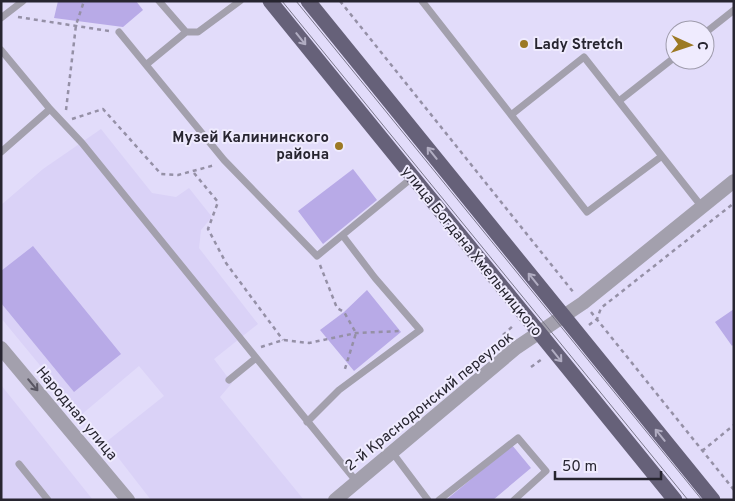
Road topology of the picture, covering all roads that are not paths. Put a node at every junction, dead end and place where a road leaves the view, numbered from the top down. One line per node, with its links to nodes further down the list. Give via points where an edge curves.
1 (23, 1): 8 (lane)
2 (159, 1): 11 (lane)
3 (240, 1): 11 (lane, via 198,32)
4 (270, 1): 20 (highway, улица Богдана Хмельницкого, one-way to 20)
5 (308, 1): 24 (highway, улица Богдана Хмельницкого, one-way to 5)
6 (422, 1): 17 (lane)
7 (734, 10): 9 (lane)
8 (3, 17)
9 (715, 25)
10 (119, 32): 13 (lane)
11 (186, 32): 13 (lane)
12 (1, 50): 16 (lane)
13 (147, 64): 23 (lane, via 224,160 317,256)
14 (665, 65): 15 (lane)
15 (619, 102): 17 (lane, via 584,57); 19 (lane)
16 (50, 110): 18 (lane); 27 (lane, via 64,122)
17 (512, 115): 19 (lane, via 587,212)
18 (1, 152)
19 (662, 156): 22 (lane)
20 (413, 178): 23 (lane); 25 (highway, улица Богдана Хмельницкого)
21 (734, 181): 22 (street, 2-й Краснодонский переулок)
22 (702, 207): 24 (street, 2-й Краснодонский переулок)
23 (343, 236): 29 (lane, via 420,330 339,390)
24 (564, 317): 25 (street, 2-й Краснодонский переулок); 40 (highway, улица Богдана Хмельницкого, one-way to 24)
25 (539, 333): 30 (street, 2-й Краснодонский переулок, via 516,348); 39 (highway, улица Богдана Хмельницкого, one-way to 39)
26 (1, 348): 34 (street, Народная улица, one-way to 34)
27 (256, 358): 28 (lane); 29 (lane)
28 (229, 380)
29 (308, 422): 32 (lane)
30 (392, 452): 32 (street, 2-й Краснодонский переулок); 36 (lane)
31 (19, 464): 33 (lane)
32 (356, 481): 35 (street, 2-й Краснодонский переулок)
33 (48, 500)
34 (128, 500)
35 (335, 500)
36 (428, 500)
37 (439, 500): 38 (lane, via 518,438 546,471)
38 (514, 500)
39 (675, 500)
40 (712, 500)

